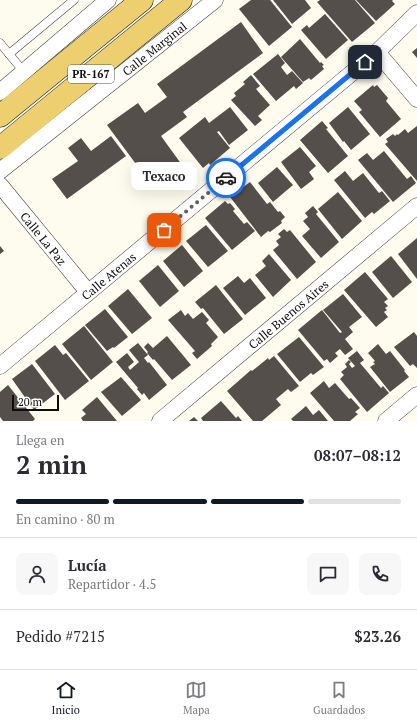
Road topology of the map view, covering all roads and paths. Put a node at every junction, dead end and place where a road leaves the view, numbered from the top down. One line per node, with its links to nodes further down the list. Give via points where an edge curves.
1 (74, 0): 9 (lane)
2 (108, 0): 10 (street)
3 (142, 0): 13 (main road, PR-167)
4 (181, 0): 14 (main road, PR-167)
5 (215, 0): 15 (street, Calle Marginal)
6 (417, 14): 8 (street, Calle Atenas)
7 (0, 43): 9 (lane)
8 (377, 52): 12 (street); 18 (street, Calle Atenas)
9 (9, 54): 10 (lane)
10 (24, 72): 11 (street)
11 (0, 92)
12 (417, 99)
13 (0, 116)
14 (0, 148)
15 (0, 171)
16 (0, 185): 18 (street, Calle La Paz)
17 (417, 206): 21 (street, Calle Buenos Aires)
18 (88, 292): 19 (street, Calle Atenas)
19 (0, 366)
20 (417, 395): 22 (street)
21 (160, 421)
22 (386, 421)

